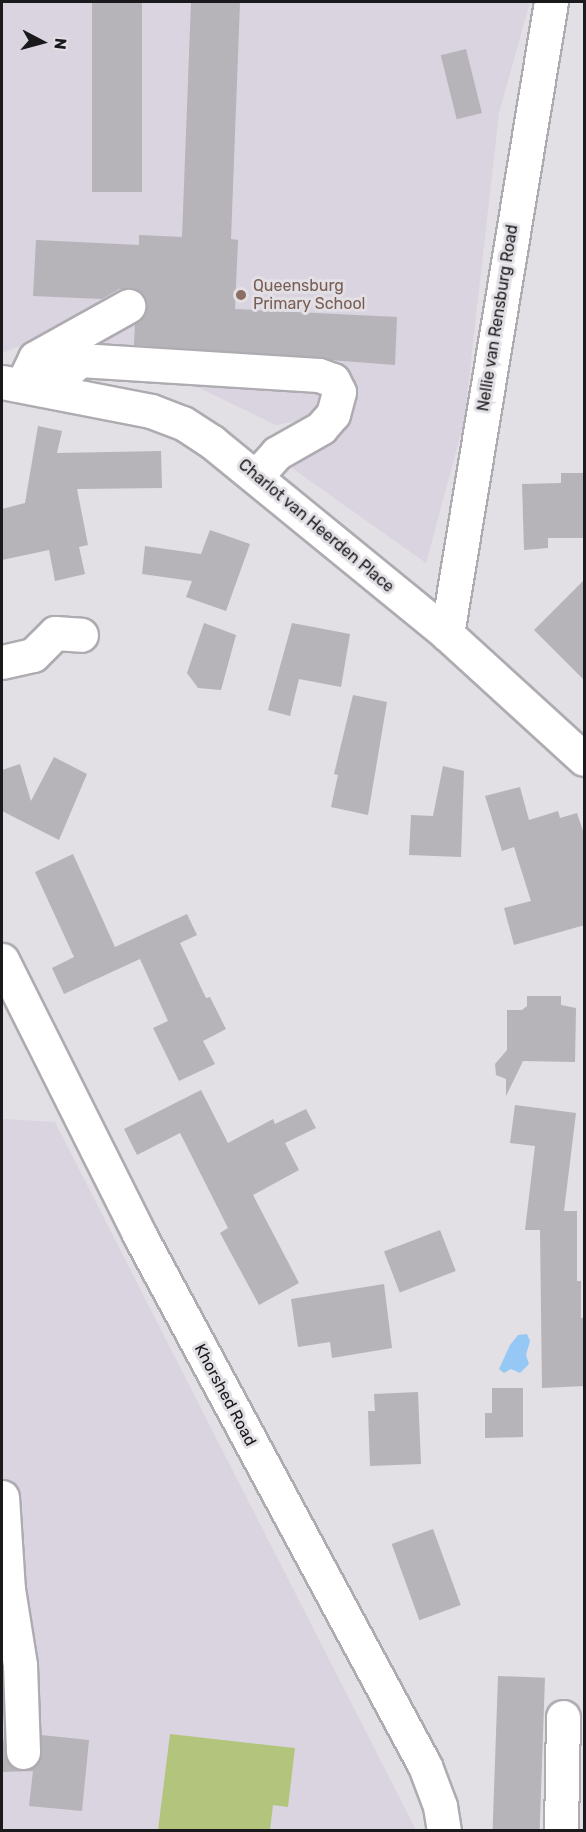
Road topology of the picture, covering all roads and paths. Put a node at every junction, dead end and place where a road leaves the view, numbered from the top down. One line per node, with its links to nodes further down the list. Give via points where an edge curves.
1 (551, 2): 5 (street, Nellie van Rensburg Road)
2 (128, 306): 3 (street, via 35,358)
3 (24, 385): 4 (street, Charlot van Heerden Place, via 151,411 183,423); 4 (street, via 80,360 319,375 333,380 339,392 333,414 321,428 277,453)
4 (257, 475): 5 (street, Charlot van Heerden Place)
5 (447, 634): 8 (street, Charlot van Heerden Place)
6 (81, 635): 7 (street, via 55,633 33,655)
7 (2, 662)
8 (585, 759)
9 (2, 960): 13 (street, Khorshed Road, via 139,1234 425,1766)
10 (2, 1497): 12 (street, via 8,1590 20,1665)
11 (562, 1717): 14 (street)
12 (23, 1752)
13 (444, 1830)
14 (561, 1830)

